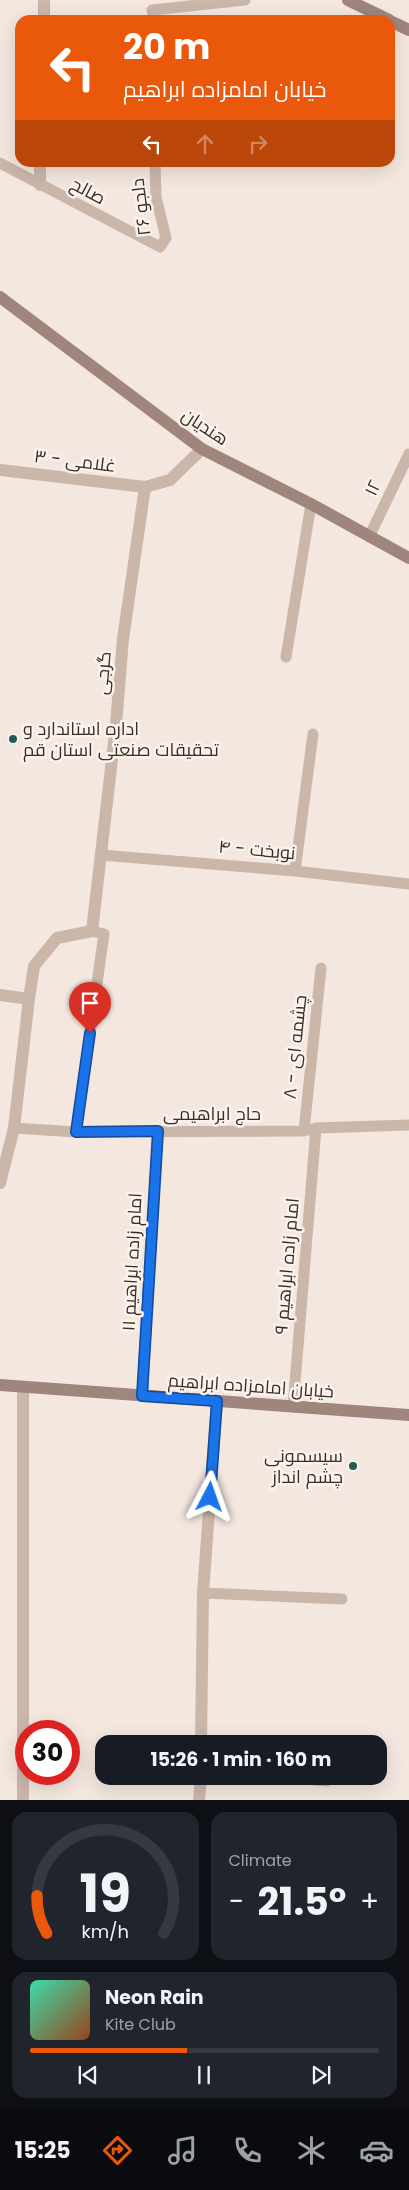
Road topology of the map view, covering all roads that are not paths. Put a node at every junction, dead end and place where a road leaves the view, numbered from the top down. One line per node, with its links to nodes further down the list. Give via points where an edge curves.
1 (44, 0): 4 (street)
2 (245, 0): 5 (lane, via 152,10)
3 (348, 0): 6 (street)
4 (44, 15)
5 (154, 15)
6 (379, 15)
7 (395, 23): 8 (street)
8 (409, 30)
9 (0, 163): 12 (lane, صالح)
10 (40, 167): 12 (street)
11 (155, 167): 13 (lane, دلجو ۲۶, via 156,197 166,238)
12 (40, 185): 13 (lane, صالح)
13 (160, 247)
14 (0, 297): 15 (street, هندیان)
15 (202, 449): 18 (street, via 170,480); 19 (street, هندیان)
16 (409, 454): 20 (lane, ۱۲)
17 (0, 470): 18 (street, ۳ - غلامی)
18 (145, 488): 24 (street, گرجی, via 123,638)
19 (311, 504): 20 (street, هندیان); 22 (lane)
20 (369, 538): 21 (street, هندیان)
21 (409, 558)
22 (286, 657)
23 (313, 734): 25 (lane)
24 (101, 855): 25 (lane, ۴ - نوبخت); 27 (street, گرجی)
25 (295, 871): 26 (lane, ۴ - نوبخت)
26 (409, 884)
27 (92, 931): 30 (street, via 57,938 34,966); 36 (lane, via 104,934)
28 (320, 968): 35 (lane, ۸ - چشمه ای)
29 (0, 995): 30 (street)
30 (29, 998): 32 (street)
31 (409, 1125): 33 (lane, حاج ابراهیمی)
32 (14, 1128): 36 (lane, حاج ابراهیمی); 37 (street)
33 (316, 1128): 35 (lane, حاج ابراهیمی); 42 (lane, امام زاده ابراهيم ۹)
34 (158, 1131): 35 (lane, حاج ابراهیمی); 36 (lane, حاج ابراهیمی); 40 (lane, امام زاده ابراهیم ۱۱)
35 (304, 1131)
36 (76, 1132)
37 (0, 1183)
38 (0, 1385): 39 (street, خیابان امامزاده ابراهیم)
39 (24, 1387): 40 (street, خیابان امامزاده ابراهیم); 48 (street)
40 (142, 1396): 41 (street, خیابان امامزاده ابراهیم)
41 (217, 1401): 42 (street, خیابان امامزاده ابراهیم); 44 (street)
42 (293, 1407): 43 (street, خیابان امامزاده ابراهیم)
43 (409, 1415)
44 (203, 1593): 45 (lane); 46 (street)
45 (342, 1599)
46 (201, 1735)
47 (200, 1785): 49 (street)
48 (23, 1800)
49 (199, 1800)

